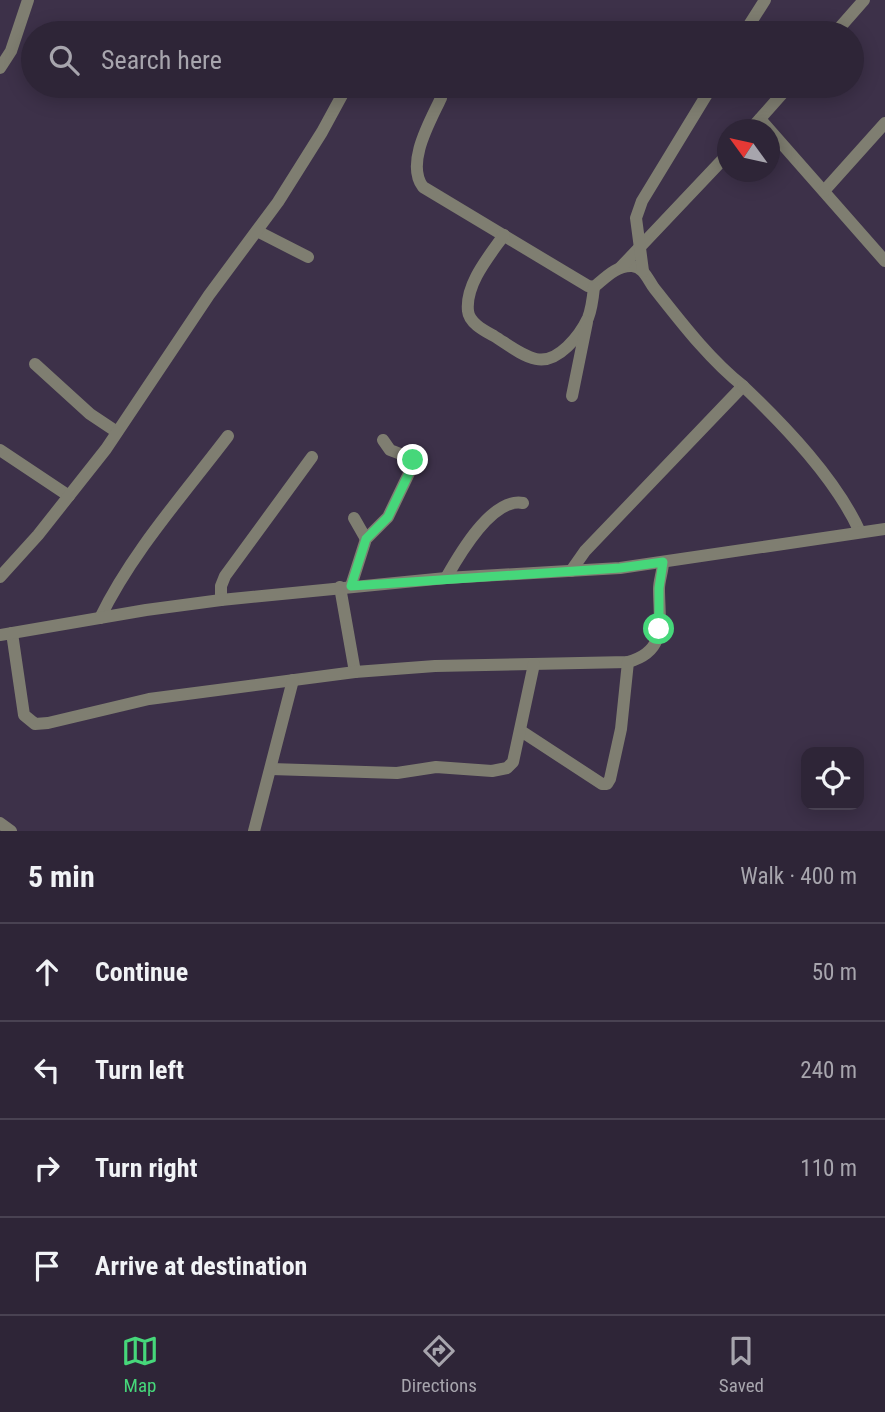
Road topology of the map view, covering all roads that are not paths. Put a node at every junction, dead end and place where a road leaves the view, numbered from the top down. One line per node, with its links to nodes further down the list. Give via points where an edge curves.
1 (28, 0): 6 (street)
2 (765, 0): 4 (street)
3 (864, 0): 5 (street)
4 (752, 21)
5 (846, 21)
6 (6, 50): 7 (street)
7 (0, 68)
8 (340, 98): 17 (street)
9 (442, 98): 18 (street, via 420,149 419,182)
10 (705, 98): 19 (street, via 642,201 636,218)
11 (778, 98): 12 (street)
12 (760, 119)
13 (885, 123): 16 (street)
14 (780, 142): 16 (street)
15 (717, 164): 19 (street)
16 (824, 191): 20 (street)
17 (257, 231): 21 (street); 29 (street)
18 (504, 234): 24 (street); 25 (street, via 472,288 468,311 474,322 538,360 567,347)
19 (638, 249): 22 (street); 23 (street)
20 (883, 256)
21 (308, 257)
22 (621, 267): 23 (street); 24 (street)
23 (643, 271): 27 (street, via 683,324)
24 (594, 286): 25 (street)
25 (587, 319): 28 (street)
26 (35, 364): 29 (street)
27 (743, 386): 38 (street, via 806,454 838,494); 41 (street)
28 (572, 396)
29 (117, 432): 34 (street)
30 (228, 436): 46 (street, via 155,532)
31 (383, 440): 39 (street, via 390,450 411,458 413,465 388,517)
32 (0, 450): 34 (street)
33 (312, 457): 45 (street, via 227,571)
34 (69, 496): 42 (street)
35 (523, 503): 43 (street, via 508,503 489,516)
36 (355, 519): 39 (street)
37 (885, 529): 38 (street)
38 (860, 532): 40 (street)
39 (366, 539): 44 (street)
40 (663, 562): 41 (street); 48 (street, via 659,636 646,656)
41 (571, 571): 43 (street)
42 (0, 577)
43 (446, 578): 44 (street)
44 (345, 587): 45 (street); 50 (street)
45 (221, 600): 46 (street)
46 (100, 618): 47 (street)
47 (6, 634): 51 (street, via 24,715 35,724 149,699)
48 (628, 662): 49 (street); 52 (street, via 621,729 607,785)
49 (534, 664): 50 (street); 52 (street)
50 (355, 672): 51 (street)
51 (293, 680): 53 (street)
52 (521, 731): 53 (street, via 513,762 502,770)
53 (271, 769): 56 (street)
54 (0, 823): 55 (street)
55 (11, 831)
56 (254, 831)

